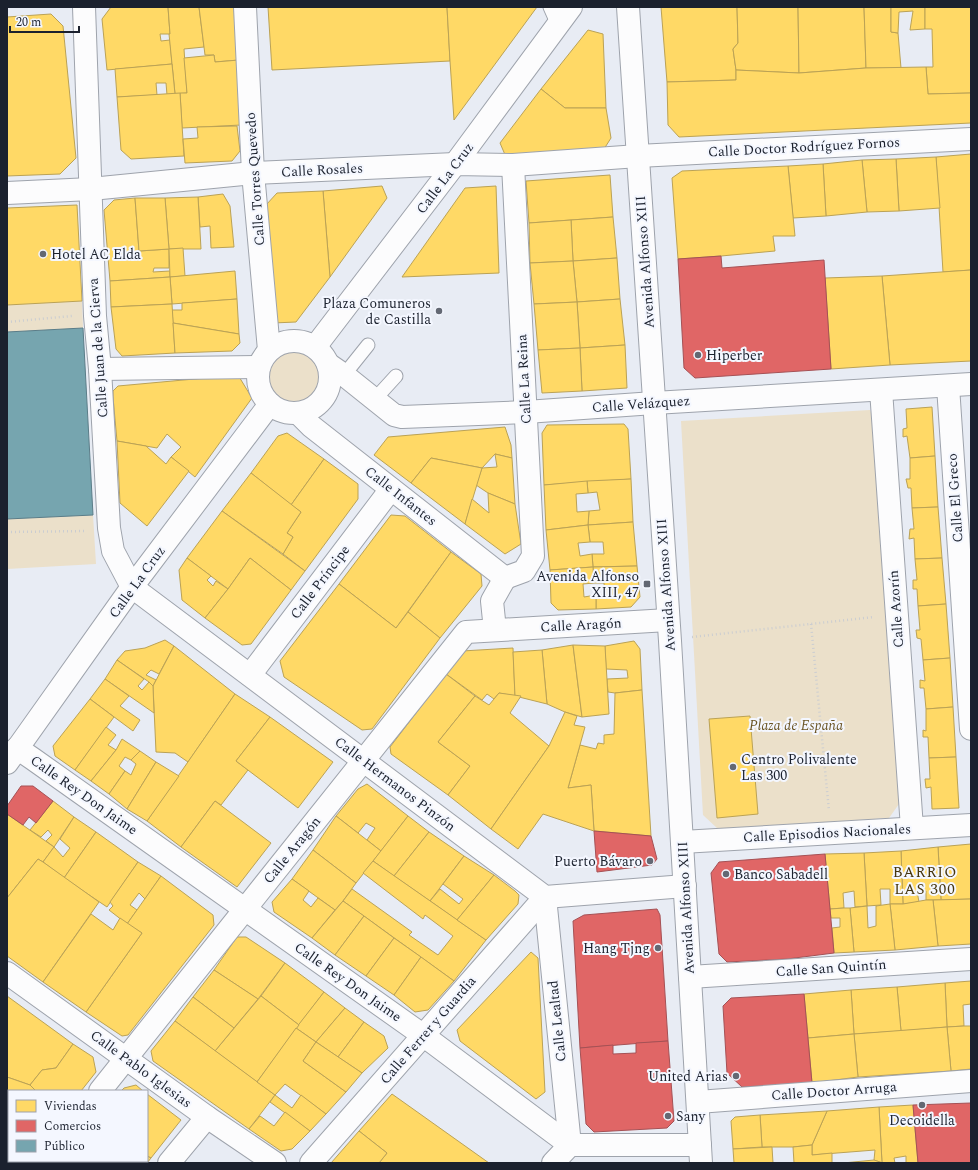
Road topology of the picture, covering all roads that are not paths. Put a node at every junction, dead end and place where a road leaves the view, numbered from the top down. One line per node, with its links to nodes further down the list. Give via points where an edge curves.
1 (84, 7): 11 (street, Calle Juan de la Cierva)
2 (245, 7): 10 (street, Calle Torres Quevedo)
3 (571, 7): 5 (street, Calle La Cruz)
4 (628, 7): 7 (street, Avenida Alfonso XIII)
5 (554, 16): 8 (street, Calle La Cruz)
6 (971, 139): 7 (street, Calle Doctor Rodríguez Fornos)
7 (638, 156): 9 (street, Calle Rosales); 23 (street, Avenida Alfonso XIII)
8 (455, 164): 9 (street, Calle Rosales); 10 (street, Calle Rosales); 14 (street, Calle La Cruz)
9 (513, 165): 25 (street, Calle La Reina)
10 (254, 173): 11 (street, Calle Rosales); 15 (street, Calle Torres Quevedo)
11 (91, 189): 12 (street, Calle Rosales); 16 (street, Calle Juan de la Cierva, via 95,316)
12 (7, 193)
13 (368, 345): 17 (lane)
14 (315, 347): 15 (street, via 291,340 276,345); 17 (street)
15 (264, 359): 16 (street); 24 (street, via 258,383 260,391)
16 (100, 369): 29 (street, Calle Juan de la Cierva, via 109,528 113,551)
17 (336, 370): 22 (street, Calle Velázquez); 26 (street, via 330,372 325,396 320,402 313,408)
18 (396, 376): 22 (lane)
19 (971, 384): 20 (street, Calle Velázquez)
20 (948, 386): 21 (street, Calle Velázquez); 33 (street, Calle El Greco)
21 (881, 390): 23 (street, Calle Velázquez); 37 (street, Calle Azorín)
22 (375, 399): 25 (street, Calle Velázquez, via 394,415 402,417)
23 (654, 403): 25 (street, Calle Velázquez); 31 (street, Avenida Alfonso XIII)
24 (270, 404): 26 (street, via 278,409); 29 (street, Calle La Cruz)
25 (526, 412): 28 (street, Calle La Reina, via 533,556 524,571)
26 (298, 413): 27 (street, Calle Infantes)
27 (391, 489): 28 (street, Calle Infantes); 32 (street, Calle Príncipe)
28 (505, 578): 30 (street, via 492,602)
29 (132, 587): 32 (street, Calle Hermanos Pinzón); 34 (street, Calle La Cruz)
30 (495, 630): 31 (street, Calle Aragón); 35 (street, Calle Aragón, via 466,632)
31 (669, 630): 38 (street, Avenida Alfonso XIII)
32 (250, 676): 35 (street, Calle Hermanos Pinzón)
33 (971, 729)
34 (12, 756): 41 (street, Calle Rey Don Jaime, via 34,759)
35 (363, 761): 40 (street, Calle Hermanos Pinzón); 41 (street, Calle Aragón)
36 (971, 825): 37 (street, Calle Episodios Nacionales)
37 (912, 828): 38 (street, Calle Episodios Nacionales)
38 (682, 842): 39 (street, Avenida Alfonso XIII)
39 (685, 886): 40 (street); 44 (street, Avenida Alfonso XIII)
40 (545, 897): 45 (street, Calle Ferrer y Guardia); 51 (street, Calle Lealtad)
41 (245, 909): 45 (street, Calle Rey Don Jaime); 46 (street, Calle Aragón)
42 (971, 959): 44 (street, Calle San Quintín)
43 (7, 973): 46 (street, Calle Pablo Iglesias)
44 (690, 977): 49 (street, Avenida Alfonso XIII)
45 (424, 1036): 51 (street, Calle Rey Don Jaime); 55 (street, Calle Ferrer y Guardia)
46 (126, 1058): 48 (street, Calle Aragón); 50 (street, Calle Pablo Iglesias)
47 (971, 1081): 49 (street, Calle Doctor Arruga)
48 (101, 1090)
49 (698, 1102): 52 (street, Avenida Alfonso XIII)
50 (207, 1117): 53 (street); 54 (street, Calle Pablo Iglesias)
51 (570, 1145): 52 (street); 56 (street)
52 (701, 1154)
53 (169, 1163)
54 (275, 1163)
55 (311, 1163)
56 (554, 1163)

